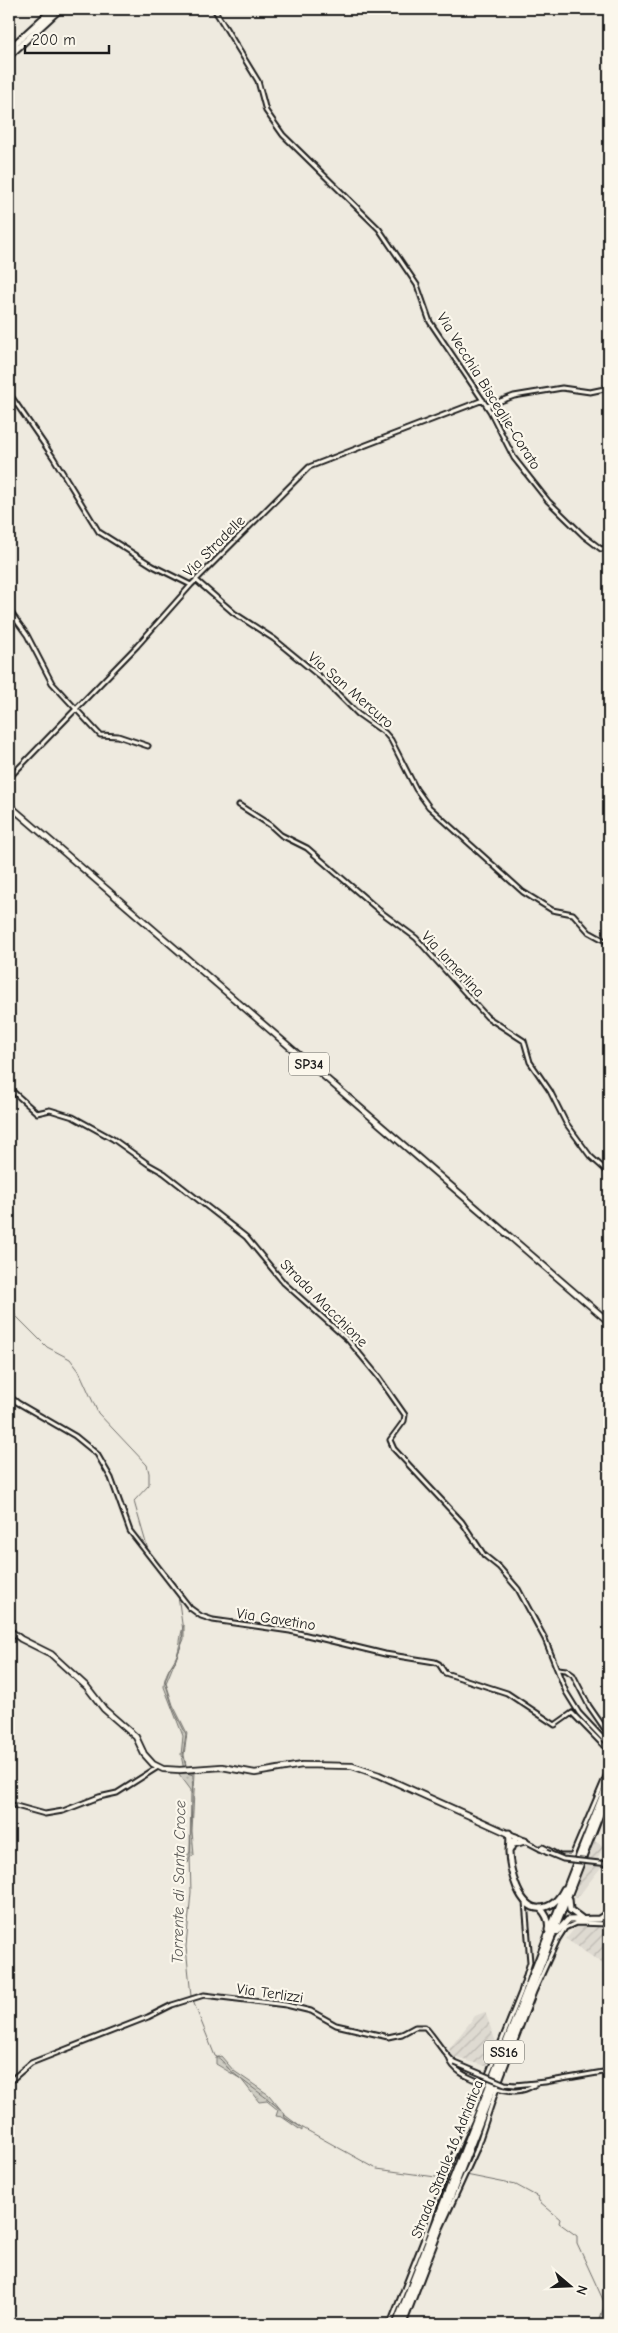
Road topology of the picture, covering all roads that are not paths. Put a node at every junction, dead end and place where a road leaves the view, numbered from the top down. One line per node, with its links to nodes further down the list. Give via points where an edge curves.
1 (53, 9): 4 (highway)
2 (60, 9): 5 (highway)
3 (214, 9): 8 (street, Via Vecchia Bisceglie-Corato, via 258,81 266,111 283,134 378,229 417,285 430,322)
4 (9, 48)
5 (9, 56)
6 (609, 388): 9 (street, via 590,392 562,388 514,396)
7 (9, 394): 12 (street, via 53,457 98,532)
8 (482, 400): 9 (street, Via Vecchia Bisceglie-Corato); 11 (street, Via Stradelle, via 309,466)
9 (487, 406): 10 (street, Via Vecchia Bisceglie-Corato, via 514,458 548,501 584,536 601,549)
10 (609, 548)
11 (196, 580): 12 (street, Via Stradelle); 19 (street, Via San Mercuro, via 234,613 274,639 317,674 358,714 385,733 429,807 523,892 552,910 573,914 588,932)
12 (191, 585): 14 (street, Via Stradelle)
13 (9, 610): 14 (street, via 27,635 52,683)
14 (75, 710): 15 (street, via 100,735 118,736); 16 (street, Via Stradelle)
15 (148, 746)
16 (9, 778)
17 (9, 805): 22 (main road, SP34)
18 (239, 805): 21 (street, Via lamerlina, via 281,835 307,848 416,938 487,1018 524,1041 530,1062 566,1124 590,1156)
19 (609, 943)
20 (9, 1088): 25 (street, Strada Macchione, via 37,1113 50,1110 73,1117 164,1173 246,1236 284,1283 349,1341 405,1415 390,1440 394,1449 462,1522 484,1555 518,1589)
21 (609, 1173)
22 (609, 1322)
23 (9, 1396): 28 (street, Via Gavetino, via 75,1436 97,1454 111,1478 130,1531 190,1608 201,1616 264,1629 290,1630 386,1654 435,1662 448,1674 507,1693 555,1725 572,1713)
24 (9, 1630): 29 (main road, via 51,1654 87,1687 104,1709 136,1737 144,1754)
25 (558, 1669): 26 (street, via 573,1675); 27 (street, Strada Macchione, via 566,1692 579,1713)
26 (609, 1736)
27 (609, 1745)
28 (609, 1751)
29 (158, 1767): 33 (street, via 117,1793 63,1810 45,1814); 34 (main road, via 180,1770 222,1767 256,1773 302,1765 352,1766)
30 (609, 1769): 38 (street, via 572,1856 560,1856)
31 (609, 1779): 40 (highway, Strada Statale 16 Adriatica / SS16)
32 (609, 1791): 41 (highway, Strada Statale 16 Adriatica / SS16)
33 (9, 1804)
34 (509, 1833): 35 (main road); 37 (highway)
35 (516, 1836): 36 (main road); 37 (highway)
36 (525, 1841): 37 (highway); 38 (street)
37 (512, 1843): 42 (highway, via 509,1854 518,1890)
38 (540, 1849): 39 (street, bridge, via 563,1859)
39 (609, 1864)
40 (574, 1869): 43 (highway, via 555,1903); 47 (highway, Strada Statale 16 Adriatica / SS16)
41 (573, 1886): 45 (highway, via 570,1910); 48 (highway, Strada Statale 16 Adriatica / SS16)
42 (525, 1902): 43 (highway); 52 (street, via 530,1962)
43 (540, 1908): 47 (highway, via 549,1925)
44 (609, 1912): 45 (highway, via 599,1919)
45 (581, 1918): 48 (highway, via 568,1920 559,1930)
46 (609, 1924): 54 (street, via 576,1924 565,1928 534,1992)
47 (544, 1947): 56 (highway, Strada Statale 16 Adriatica / SS16)
48 (543, 1962): 57 (highway, Strada Statale 16 Adriatica / SS16)
49 (449, 2058): 51 (street, Via Terlizzi, via 425,2027 415,2027 388,2037 336,2025 311,2011 286,2005 204,1995 31,2063); 52 (street, via 451,2066); 53 (street, Via Terlizzi, bridge, via 505,2084)
50 (609, 2071): 53 (street, Via Terlizzi)
51 (9, 2082)
52 (485, 2084): 55 (street, via 448,2167)
53 (536, 2084): 54 (street, via 511,2092)
54 (497, 2088): 57 (street, via 476,2151)
55 (390, 2324)
56 (396, 2324)
57 (403, 2324)

